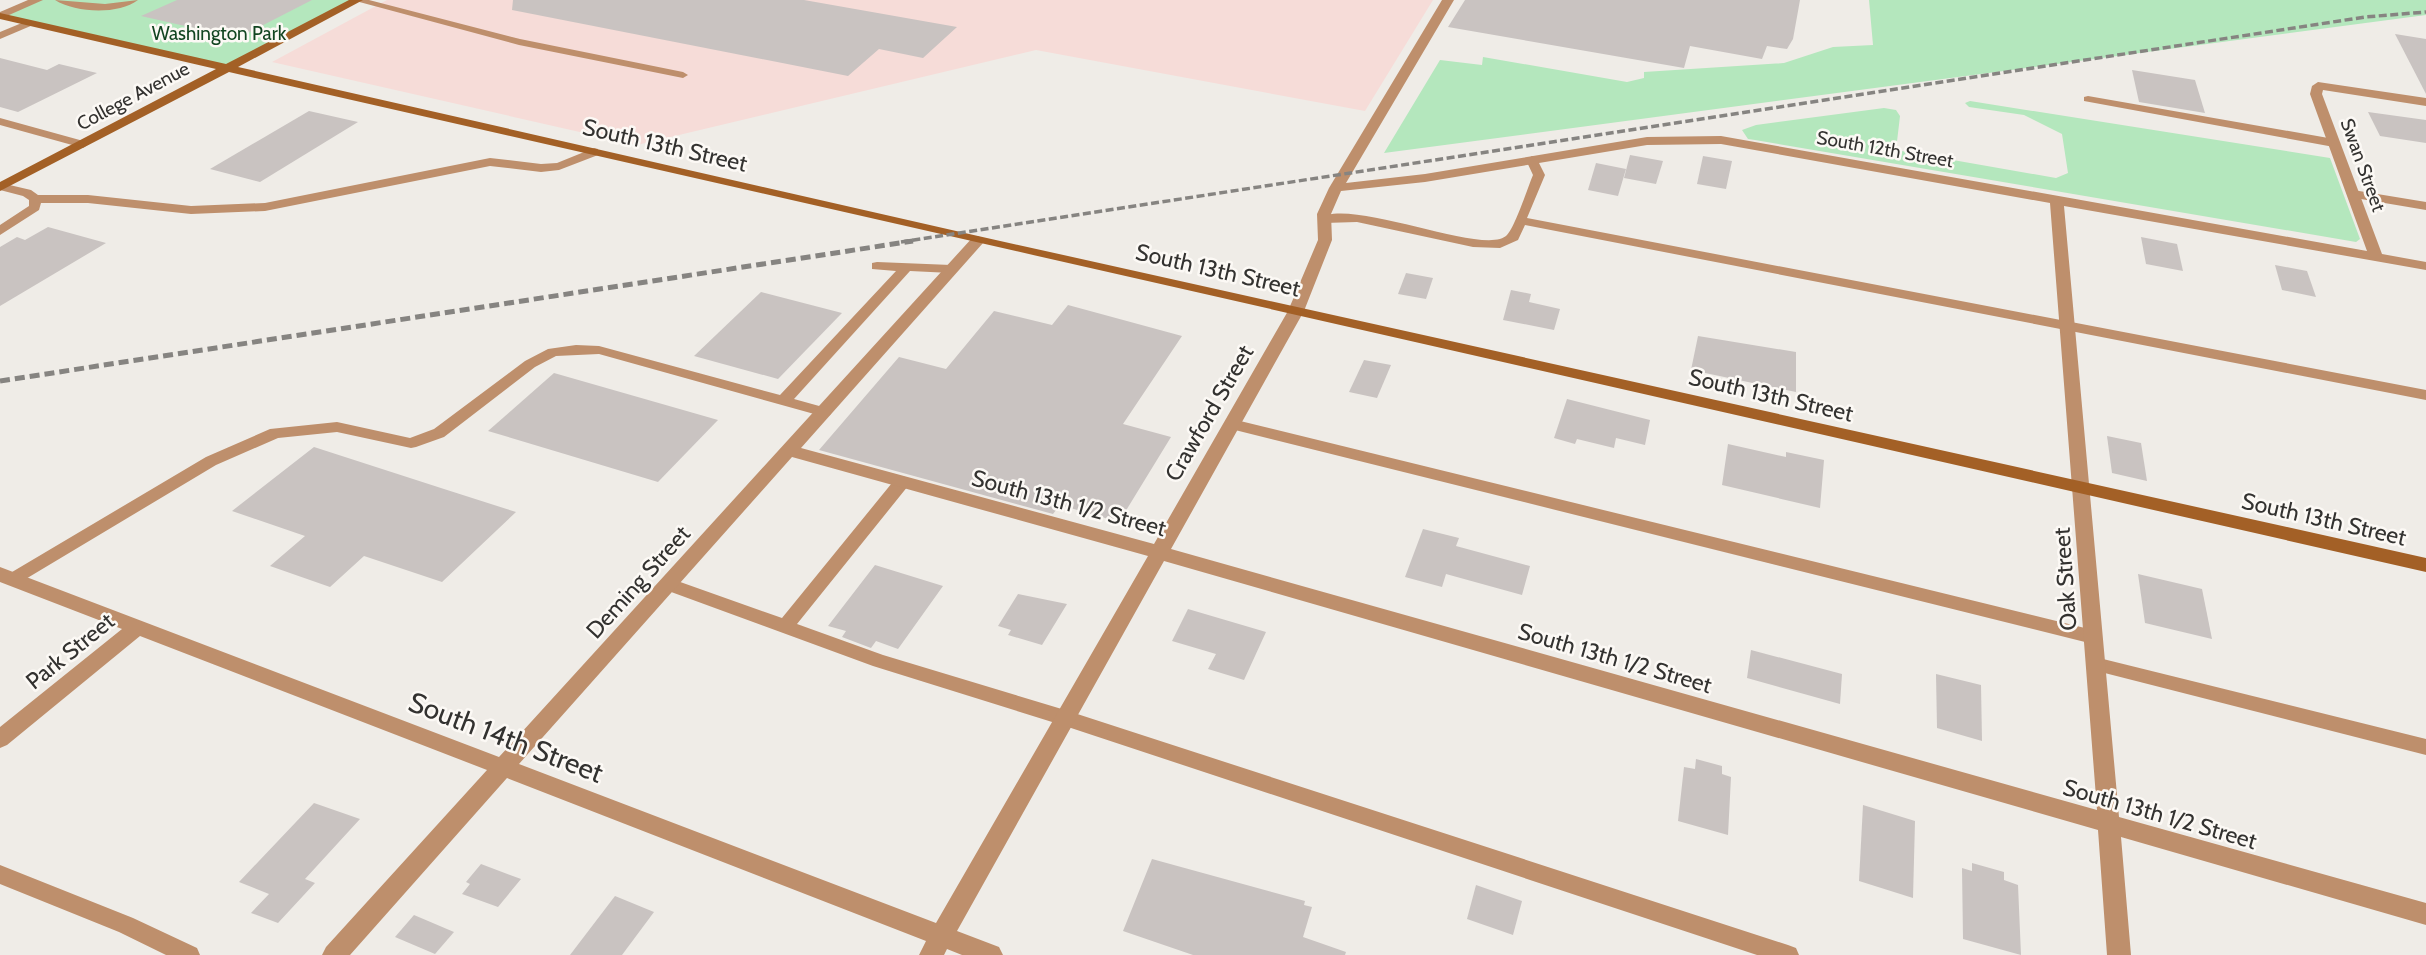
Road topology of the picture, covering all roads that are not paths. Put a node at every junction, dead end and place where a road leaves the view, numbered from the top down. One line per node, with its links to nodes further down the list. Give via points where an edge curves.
1 (37, 0): 6 (street)
2 (60, 0): 3 (lane, via 100,8)
3 (133, 0)
4 (357, 0): 9 (main road, College Avenue); 10 (lane, via 519,42)
5 (1448, 0): 19 (street, Crawford Street)
6 (0, 16): 7 (main road, South 13th Street)
7 (29, 23): 8 (street); 9 (main road, South 13th Street)
8 (0, 36)
9 (227, 68): 14 (main road, College Avenue); 16 (main road, South 13th Street)
10 (683, 75)
11 (2088, 99): 15 (lane)
12 (2426, 102): 15 (street, Swan Street, via 2318,86 2316,94)
13 (0, 121): 14 (lane)
14 (83, 144): 18 (main road, College Avenue)
15 (2334, 144): 20 (street, Swan Street)
16 (594, 152): 21 (lane, via 559,166 490,162 265,207 191,210 88,199); 27 (main road, South 13th Street)
17 (1532, 160): 19 (street, South 12th Street); 22 (street, South 12th Street, via 1647,141 1721,140); 25 (lane, via 1539,175)
18 (1, 187): 21 (lane, via 27,192)
19 (1336, 188): 24 (street, Crawford Street)
20 (2353, 194): 23 (lane); 28 (street, Swan Street)
21 (35, 199): 26 (lane, via 35,207)
22 (2057, 200): 28 (street, South 12th Street); 34 (street, Oak Street)
23 (2426, 206)
24 (1324, 219): 25 (lane, via 1357,218 1473,243 1500,244 1513,237); 33 (street, Crawford Street, via 1325,240)
25 (1520, 220): 34 (lane)
26 (0, 231)
27 (978, 240): 32 (street, Deming Street); 33 (main road, South 13th Street)
28 (2376, 257): 31 (street, South 12th Street)
29 (877, 266): 30 (lane)
30 (908, 266): 32 (lane); 36 (lane)
31 (2426, 266)
32 (951, 269): 37 (street, Deming Street)
33 (1296, 311): 38 (street, Crawford Street); 41 (main road, South 13th Street)
34 (2068, 327): 35 (lane); 41 (street, Oak Street)
35 (2426, 395)
36 (783, 401): 37 (lane); 44 (lane, via 599,350 553,352 530,363 439,433 411,443 337,427 275,433 211,461)
37 (825, 412): 39 (street, Deming Street)
38 (1231, 424): 42 (street, Crawford Street); 48 (lane)
39 (790, 450): 40 (street, South 13th 1/2 Street); 45 (street, Deming Street)
40 (902, 482): 42 (street, South 13th 1/2 Street); 47 (lane)
41 (2083, 489): 43 (main road, South 13th Street); 48 (street, Oak Street)
42 (1158, 552): 50 (street, Crawford Street); 54 (street, South 13th 1/2 Street)
43 (2426, 565)
44 (6, 577): 46 (street, South 14th Street)
45 (669, 584): 47 (lane); 53 (street, Deming Street)
46 (138, 627): 51 (street, Park Street); 53 (street, South 14th Street)
47 (784, 628): 50 (lane)
48 (2093, 637): 49 (street, Oak Street)
49 (2095, 664): 52 (lane); 54 (street, Oak Street)
50 (1065, 718): 57 (street, Crawford Street); 61 (lane)
51 (0, 739)
52 (2426, 747)
53 (505, 766): 57 (street, South 14th Street); 59 (street, Deming Street)
54 (2107, 825): 56 (street, South 13th 1/2 Street); 62 (street, Oak Street)
55 (0, 874): 58 (lane)
56 (2426, 914)
57 (936, 946): 60 (street, South 14th Street)
58 (189, 955)
59 (334, 955)
60 (991, 955)
61 (1788, 955)
62 (2119, 955)

